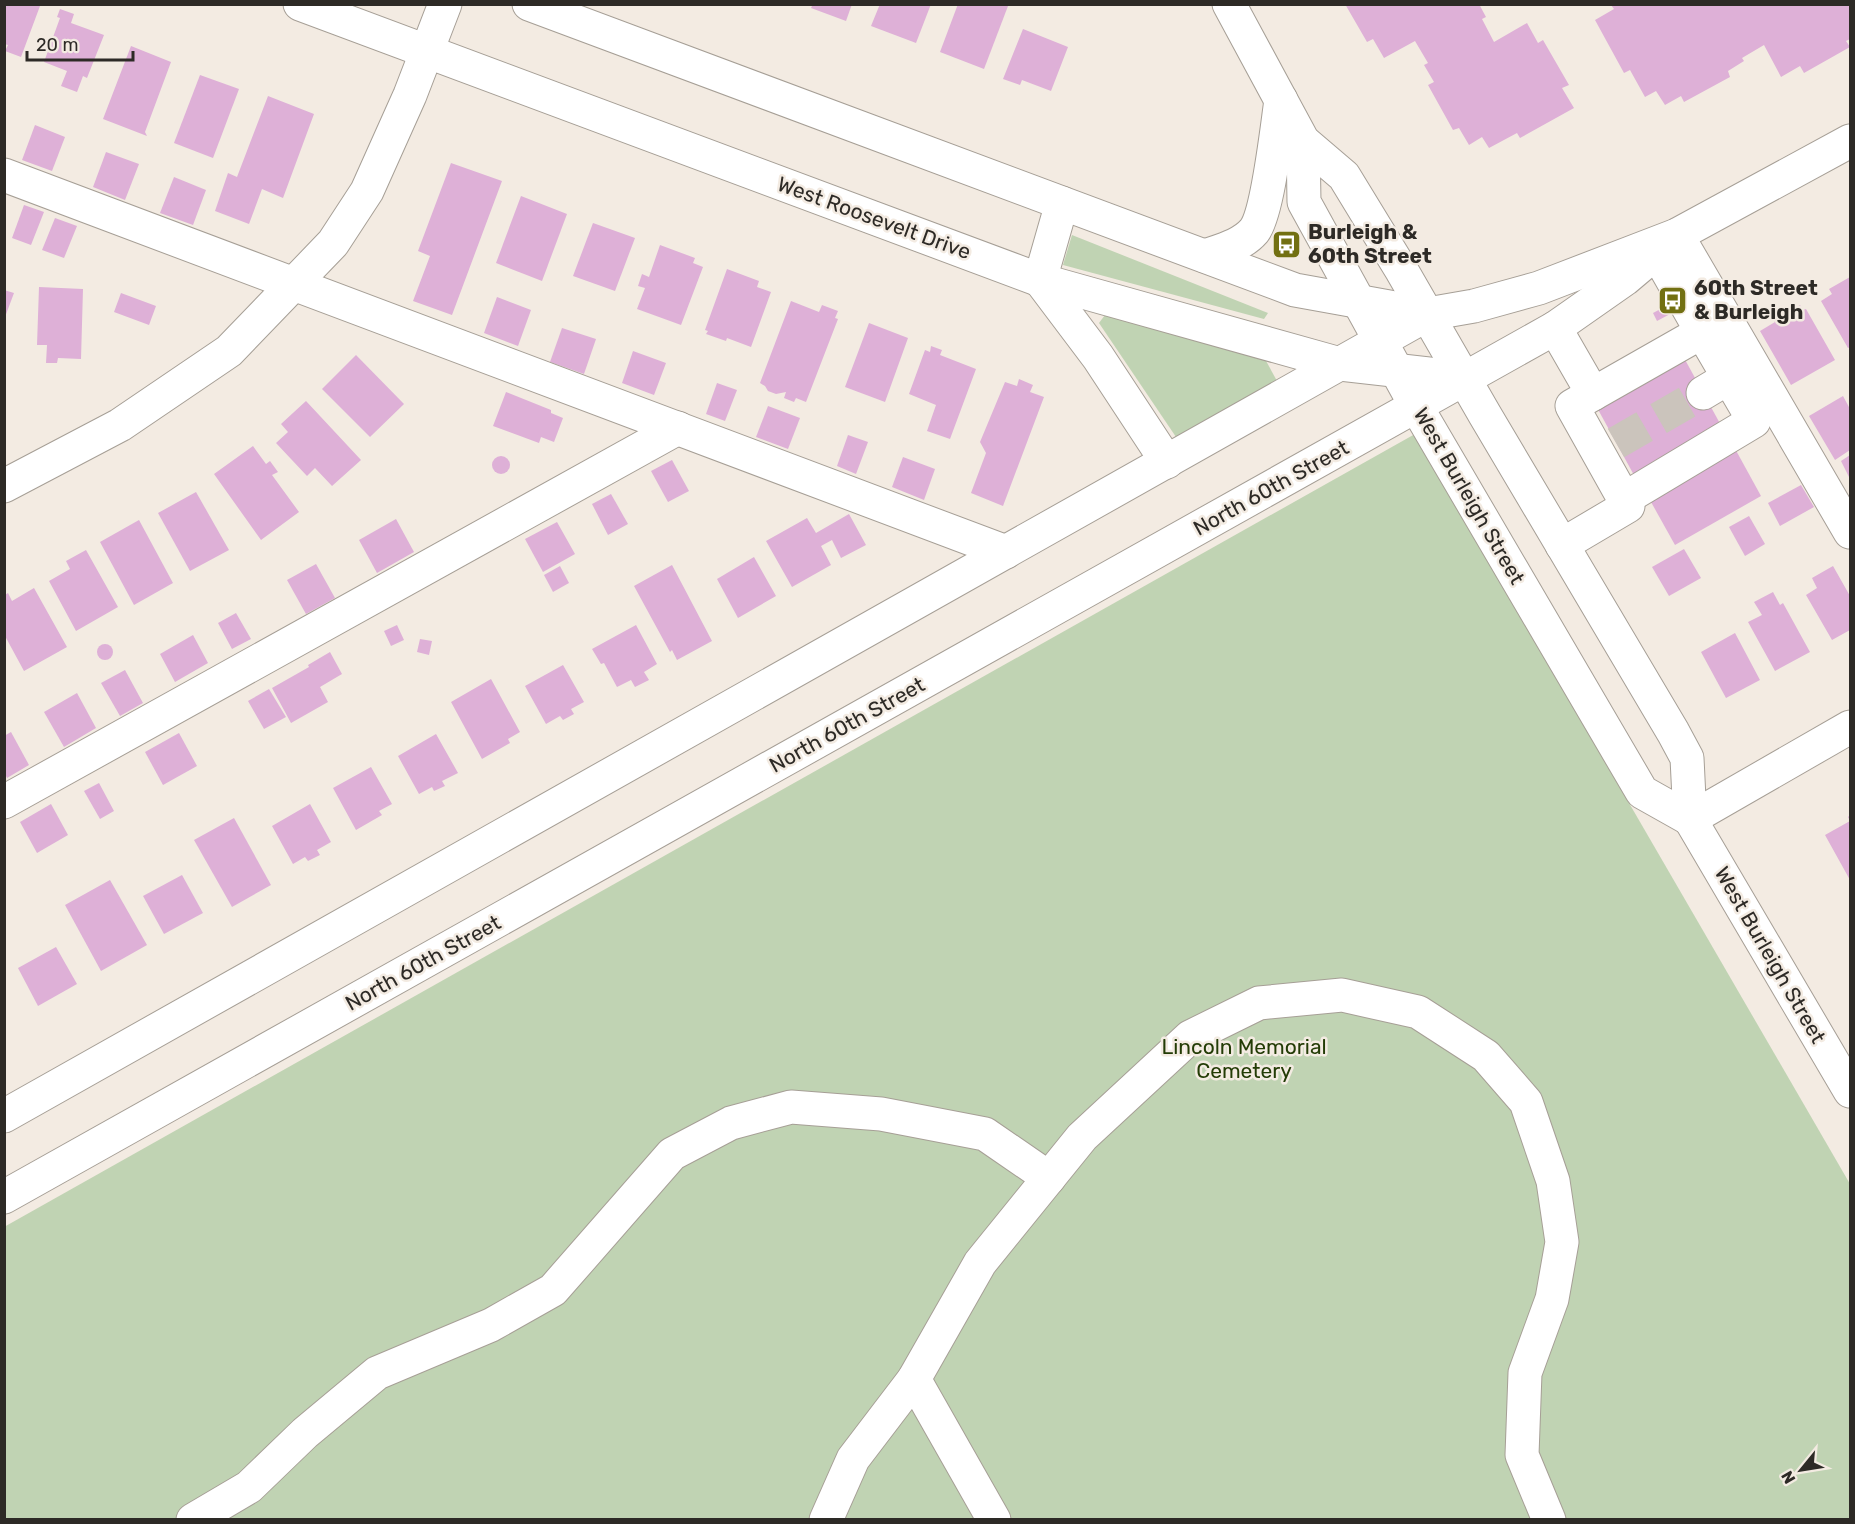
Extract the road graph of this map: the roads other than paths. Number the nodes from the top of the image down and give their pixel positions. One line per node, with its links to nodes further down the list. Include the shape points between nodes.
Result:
1 (300, 4): 5 (main road, West Roosevelt Drive)
2 (445, 4): 5 (main road)
3 (529, 4): 10 (main road)
4 (1229, 4): 6 (main road, West Burleigh Street)
5 (425, 53): 13 (main road, West Roosevelt Drive); 14 (main road, via 367,191 333,243)
6 (1281, 100): 7 (main road, West Burleigh Street); 12 (main road, via 1265,200 1255,230 1238,244)
7 (1303, 141): 15 (main road, West Burleigh Street, via 1304,202); 16 (main road, West Burleigh Street, via 1344,176)
8 (1851, 141): 11 (main road, North 60th Street)
9 (4, 175): 14 (main road)
10 (1062, 203): 12 (main road); 13 (main road)
11 (1667, 244): 16 (main road, North 60th Street, via 1539,288); 17 (main road, North 60th Street); 18 (main road); 29 (main road)
12 (1205, 256): 15 (main road, via 1295,290)
13 (1040, 280): 20 (main road, West Roosevelt Drive); 26 (main road, via 1098,357)
14 (295, 283): 25 (main road); 27 (main road, via 229,351 120,424)
15 (1357, 301): 16 (main road); 19 (main road, West Burleigh Street)
16 (1428, 314): 19 (main road, North 60th Street); 22 (main road, West Burleigh Street)
17 (1555, 328): 22 (main road, North 60th Street); 23 (main road)
18 (1702, 332): 23 (main road); 28 (main road, via 1716,385 1754,421)
19 (1380, 341): 20 (main road, North 60th Street); 21 (main road, West Burleigh Street)
20 (1340, 364): 21 (main road, West Roosevelt Drive); 26 (main road, North 60th Street)
21 (1397, 370): 22 (main road, West Roosevelt Drive); 24 (main road, West Burleigh Street)
22 (1464, 378): 24 (main road, North 60th Street); 30 (main road, West Burleigh Street)
23 (1593, 394): 28 (main road, via 1572,406 1607,448)
24 (1416, 406): 34 (main road, West Burleigh Street, via 1642,792); 38 (main road, North 60th Street)
25 (678, 428): 31 (main road); 33 (main road)
26 (1167, 462): 31 (main road, North 60th Street)
27 (11, 476)
28 (1624, 499): 30 (main road, via 1628,506)
29 (1851, 532)
30 (1562, 545): 34 (main road, West Burleigh Street, via 1687,758)
31 (1006, 552): 36 (main road, North 60th Street)
32 (1851, 727): 34 (main road)
33 (4, 802)
34 (1690, 819): 35 (main road, West Burleigh Street)
35 (1851, 1091)
36 (4, 1116)
37 (1049, 1178): 39 (main road, via 980,1263); 40 (main road, via 985,1134 880,1114 791,1107 731,1123 672,1155 553,1290 492,1326 378,1373 305,1433 249,1487); 43 (main road, via 1082,1137 1190,1037 1259,1003 1342,995 1418,1012 1486,1056 1526,1102 1553,1180 1562,1242 1552,1299 1525,1373 1522,1455)
38 (4, 1197)
39 (914, 1379): 41 (main road, via 853,1459); 42 (main road)
40 (193, 1520)
41 (826, 1520)
42 (994, 1520)
43 (1549, 1520)

